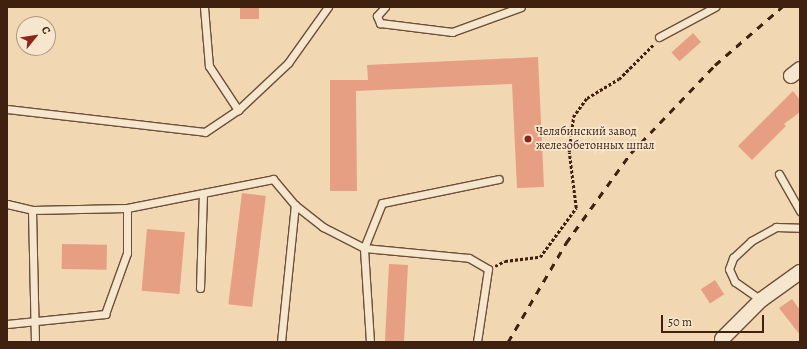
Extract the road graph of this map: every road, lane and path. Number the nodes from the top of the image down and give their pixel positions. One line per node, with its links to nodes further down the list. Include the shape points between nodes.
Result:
1 (204, 7): 8 (lane, via 210,66)
2 (328, 7): 8 (lane, via 288,63)
3 (385, 7): 4 (lane, via 377,16 380,23 452,32)
4 (521, 7)
5 (715, 7): 6 (lane)
6 (659, 37): 19 (path, via 619,79 587,98 573,117 569,152 576,208 572,214 540,257 505,261)
7 (7, 109): 8 (lane, via 206,132)
8 (238, 110)
9 (779, 174): 16 (lane)
10 (499, 180): 18 (lane, via 382,203)
11 (203, 193): 13 (lane, via 273,179); 14 (lane); 21 (lane)
12 (7, 204): 15 (lane)
13 (295, 205): 18 (lane, via 323,227); 27 (lane)
14 (127, 208): 15 (lane); 24 (lane, via 128,253 105,314)
15 (32, 210): 24 (lane)
16 (800, 211)
17 (800, 228): 22 (lane, via 776,227 751,241 733,258 729,269 734,282)
18 (364, 248): 19 (lane, via 469,258); 28 (lane)
19 (488, 270): 29 (lane)
20 (800, 272): 22 (street)
21 (200, 288)
22 (761, 300): 25 (street)
23 (7, 324): 24 (lane)
24 (34, 324): 26 (lane)
25 (722, 340)
26 (35, 342)
27 (281, 342)
28 (370, 342)
29 (477, 342)

